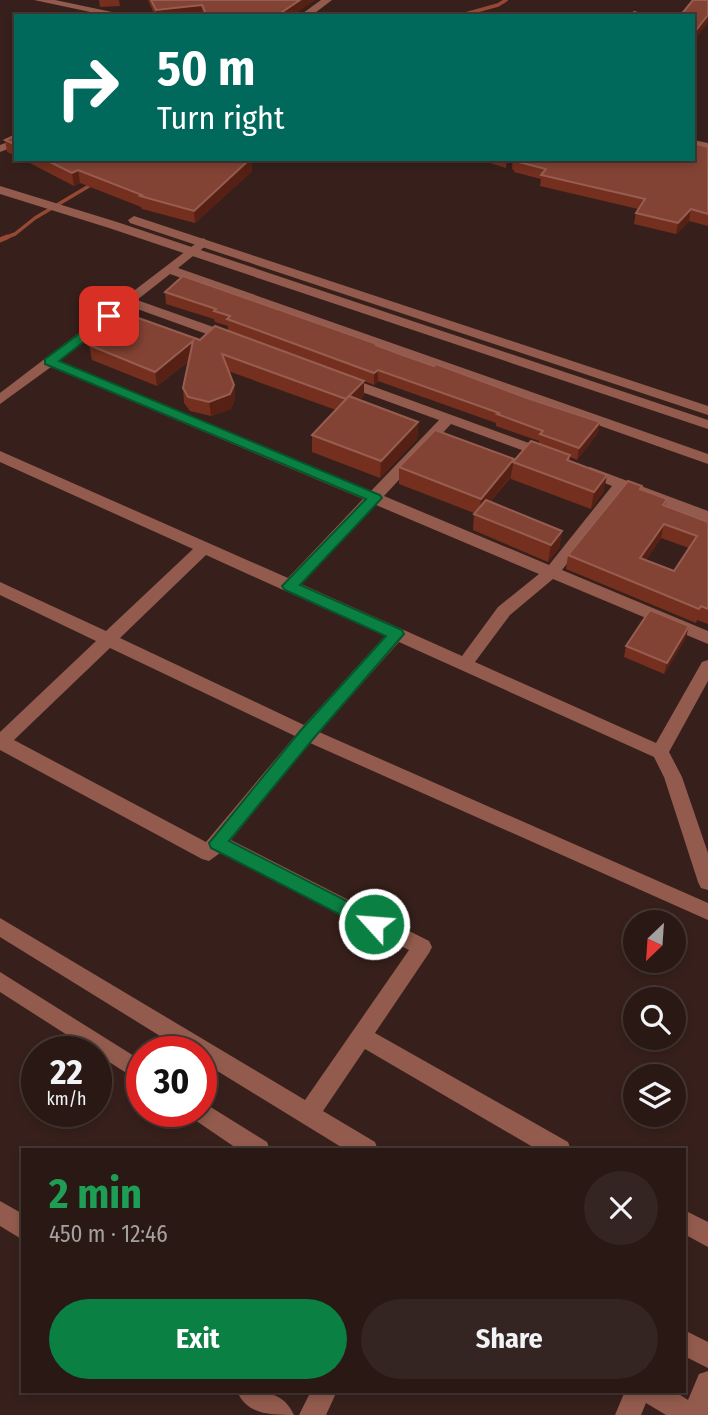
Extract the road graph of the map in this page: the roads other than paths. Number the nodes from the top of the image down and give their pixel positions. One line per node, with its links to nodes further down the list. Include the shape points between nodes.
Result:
1 (38, 0): 3 (street)
2 (327, 0): 5 (street)
3 (71, 3): 4 (street)
4 (124, 13)
5 (307, 14)
6 (0, 179): 8 (street)
7 (0, 190): 9 (street)
8 (203, 242): 9 (street); 16 (street)
9 (190, 252): 10 (street); 18 (street)
10 (169, 269): 11 (street); 20 (street)
11 (129, 301): 12 (street); 13 (street)
12 (244, 343)
13 (50, 362): 15 (street); 22 (street)
14 (333, 376): 17 (street)
15 (0, 400)
16 (708, 411)
17 (448, 419): 21 (street); 22 (street)
18 (708, 425)
19 (0, 456): 24 (street)
20 (708, 459)
21 (621, 485): 23 (street); 25 (street)
22 (375, 498): 25 (street); 26 (street)
23 (708, 517)
24 (204, 548): 26 (street); 30 (street)
25 (553, 571): 29 (street); 31 (street, via 504,611)
26 (290, 586): 28 (street)
27 (0, 588): 30 (street)
28 (396, 634): 31 (street); 33 (street)
29 (708, 638)
30 (107, 641): 33 (street); 34 (street)
31 (464, 665): 35 (street)
32 (708, 666): 35 (street)
33 (307, 734): 36 (street); 38 (street)
34 (0, 742): 36 (street, via 209,853)
35 (660, 752): 37 (street, via 673,777)
36 (218, 843): 41 (street, via 422,947)
37 (708, 882)
38 (708, 912)
39 (0, 927): 43 (street)
40 (0, 981): 42 (street)
41 (363, 1037): 43 (street); 47 (street)
42 (126, 1063)
43 (308, 1114): 46 (street)
44 (217, 1122): 45 (street)
45 (256, 1148)
46 (364, 1148)
47 (557, 1148)
48 (0, 1212): 50 (street)
49 (686, 1222): 51 (street)
50 (21, 1226)
51 (708, 1235)
52 (686, 1343): 53 (street)
53 (708, 1356)
54 (708, 1383): 63 (street)
55 (252, 1393): 59 (street)
56 (324, 1393): 60 (street)
57 (637, 1393): 61 (street)
58 (653, 1393): 62 (street)
59 (281, 1415)
60 (312, 1415)
61 (628, 1415)
62 (690, 1415)
63 (695, 1415)

